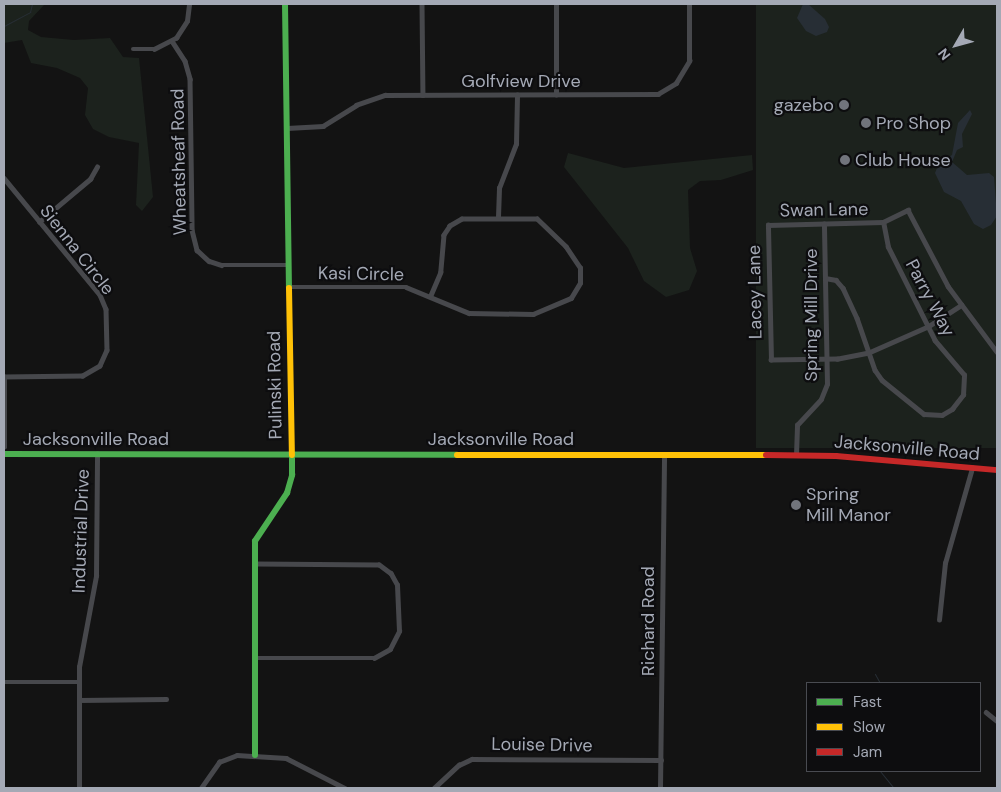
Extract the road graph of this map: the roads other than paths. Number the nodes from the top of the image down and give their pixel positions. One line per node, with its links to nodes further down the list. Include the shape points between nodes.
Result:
1 (189, 4): 6 (street, via 184,27)
2 (286, 4): 11 (main road, Pulinski Road)
3 (422, 4): 8 (street)
4 (556, 4): 10 (street)
5 (689, 4): 10 (street, Golfview Drive, via 689,61 684,74 669,89 652,94)
6 (172, 41): 7 (street, via 154,49); 19 (street, Wheatsheaf Road, via 185,60 190,79 192,230 197,250 209,261 221,265)
7 (133, 49)
8 (423, 95): 9 (street, Golfview Drive); 11 (street, Golfview Drive, via 372,98 323,126)
9 (517, 95): 10 (street, Golfview Drive); 14 (street, via 517,138 499,188)
10 (556, 95)
11 (287, 128): 19 (main road, Pulinski Road)
12 (97, 167): 15 (street, via 90,179)
13 (4, 178): 15 (street, Sienna Circle)
14 (498, 217): 22 (street, Kasi Circle, via 462,218 450,226 443,240 441,272); 22 (street, Kasi Circle, via 532,218 548,227 579,263 581,279 575,294 559,305 533,314 469,314)
15 (39, 222): 28 (street, Sienna Circle, via 102,299 106,308 107,350 100,366 83,376)
16 (882, 222): 17 (street, Swan Lane); 23 (street, Swan Lane, via 908,210); 24 (street, Parry Way, via 888,247)
17 (824, 224): 18 (street, Swan Lane); 20 (street, Spring Mill Drive)
18 (768, 225): 27 (street, Lacey Lane, via 771,360)
19 (289, 265): 21 (main road, Pulinski Road)
20 (825, 278): 26 (street, Parry Way, via 836,280 843,288); 27 (street, Spring Mill Drive)
21 (289, 287): 22 (street, Kasi Circle, via 406,287); 32 (main road, Pulinski Road)
22 (431, 296)
23 (962, 305): 24 (street); 25 (street)
24 (928, 327): 26 (street); 26 (street, Parry Way, via 964,375 963,395 948,412 930,415 916,410 880,378)
25 (997, 352)
26 (869, 353): 27 (street)
27 (827, 359): 34 (street, Spring Mill Drive, via 825,392 797,425)
28 (4, 377): 29 (street)
29 (4, 447)
30 (4, 454): 31 (main road, Jacksonville Road)
31 (97, 454): 32 (main road, Jacksonville Road); 41 (street, Industrial Drive, via 96,576 80,647)
32 (291, 454): 33 (main road, Jacksonville Road); 37 (main road, Pulinski Road, via 290,488 258,535)
33 (664, 454): 34 (main road, Jacksonville Road); 47 (street, Richard Road)
34 (796, 455): 35 (main road, Jacksonville Road)
35 (972, 468): 36 (main road, Jacksonville Road); 38 (street, via 945,563)
36 (997, 470)
37 (256, 564): 39 (main road, Pulinski Road); 39 (street, via 379,565 391,574 397,585 398,631 387,652 370,659)
38 (939, 620)
39 (255, 658): 46 (main road, Pulinski Road)
40 (4, 682): 41 (street)
41 (79, 682): 43 (street, Industrial Drive)
42 (166, 699): 43 (street)
43 (79, 700): 48 (street, Industrial Drive)
44 (986, 712): 45 (street)
45 (997, 721)
46 (255, 755): 49 (street, via 230,756 219,762); 50 (street, via 286,758)
47 (661, 760): 51 (street, Louise Drive, via 472,759 459,765); 52 (street, Richard Road)
48 (79, 788)
49 (201, 788)
50 (345, 788)
51 (434, 788)
52 (660, 788)

